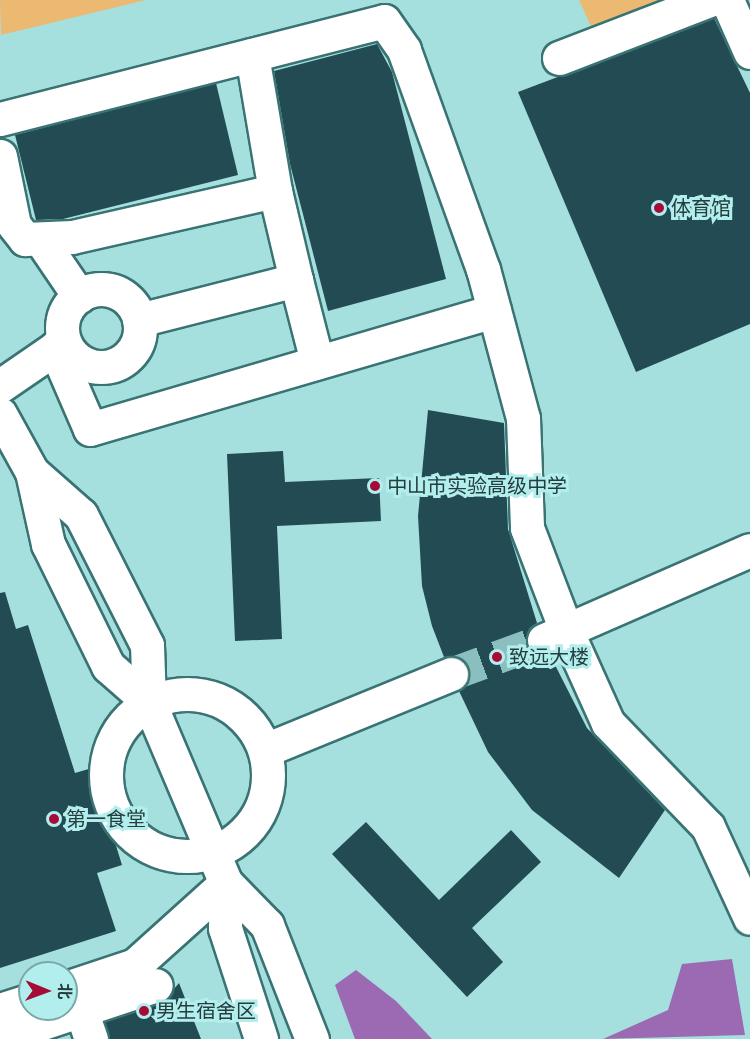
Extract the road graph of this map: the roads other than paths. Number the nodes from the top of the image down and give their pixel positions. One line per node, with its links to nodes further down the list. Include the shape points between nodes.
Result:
1 (710, 0): 5 (street)
2 (727, 0): 3 (street)
3 (750, 52)
4 (252, 55): 6 (street); 8 (street); 12 (street, via 384,21 404,50)
5 (559, 58)
6 (0, 119)
7 (0, 156): 9 (street)
8 (275, 191): 9 (street); 10 (street)
9 (18, 230): 11 (street)
10 (296, 280): 13 (street); 15 (street)
11 (79, 296): 13 (street, via 91,290 116,292); 14 (street, via 64,316)
12 (494, 311): 15 (street); 20 (street, via 523,418 527,528)
13 (139, 320): 14 (street, via 136,345 112,365 80,361)
14 (60, 345): 15 (street, via 90,429); 16 (street)
15 (317, 362)
16 (0, 386)
17 (0, 414): 18 (street)
18 (32, 472): 22 (street, via 48,544 108,666); 22 (street, via 81,515 127,605 147,645)
19 (750, 550): 20 (street)
20 (555, 635): 26 (street, via 608,723 708,827)
21 (451, 674): 23 (street)
22 (149, 702): 23 (street, via 186,693 231,705 252,724); 24 (street); 24 (street, via 128,718 113,740 106,767 114,811 136,839 160,853 187,857)
23 (265, 750): 24 (street, via 269,775 254,823)
24 (213, 853): 25 (street)
25 (226, 883): 30 (street); 32 (street, via 225,928); 33 (street, via 267,925)
26 (750, 918)
27 (156, 985): 30 (street)
28 (18, 1004): 29 (street)
29 (0, 1010)
30 (79, 1012): 31 (street)
31 (0, 1037)
32 (261, 1039)
33 (312, 1039)

